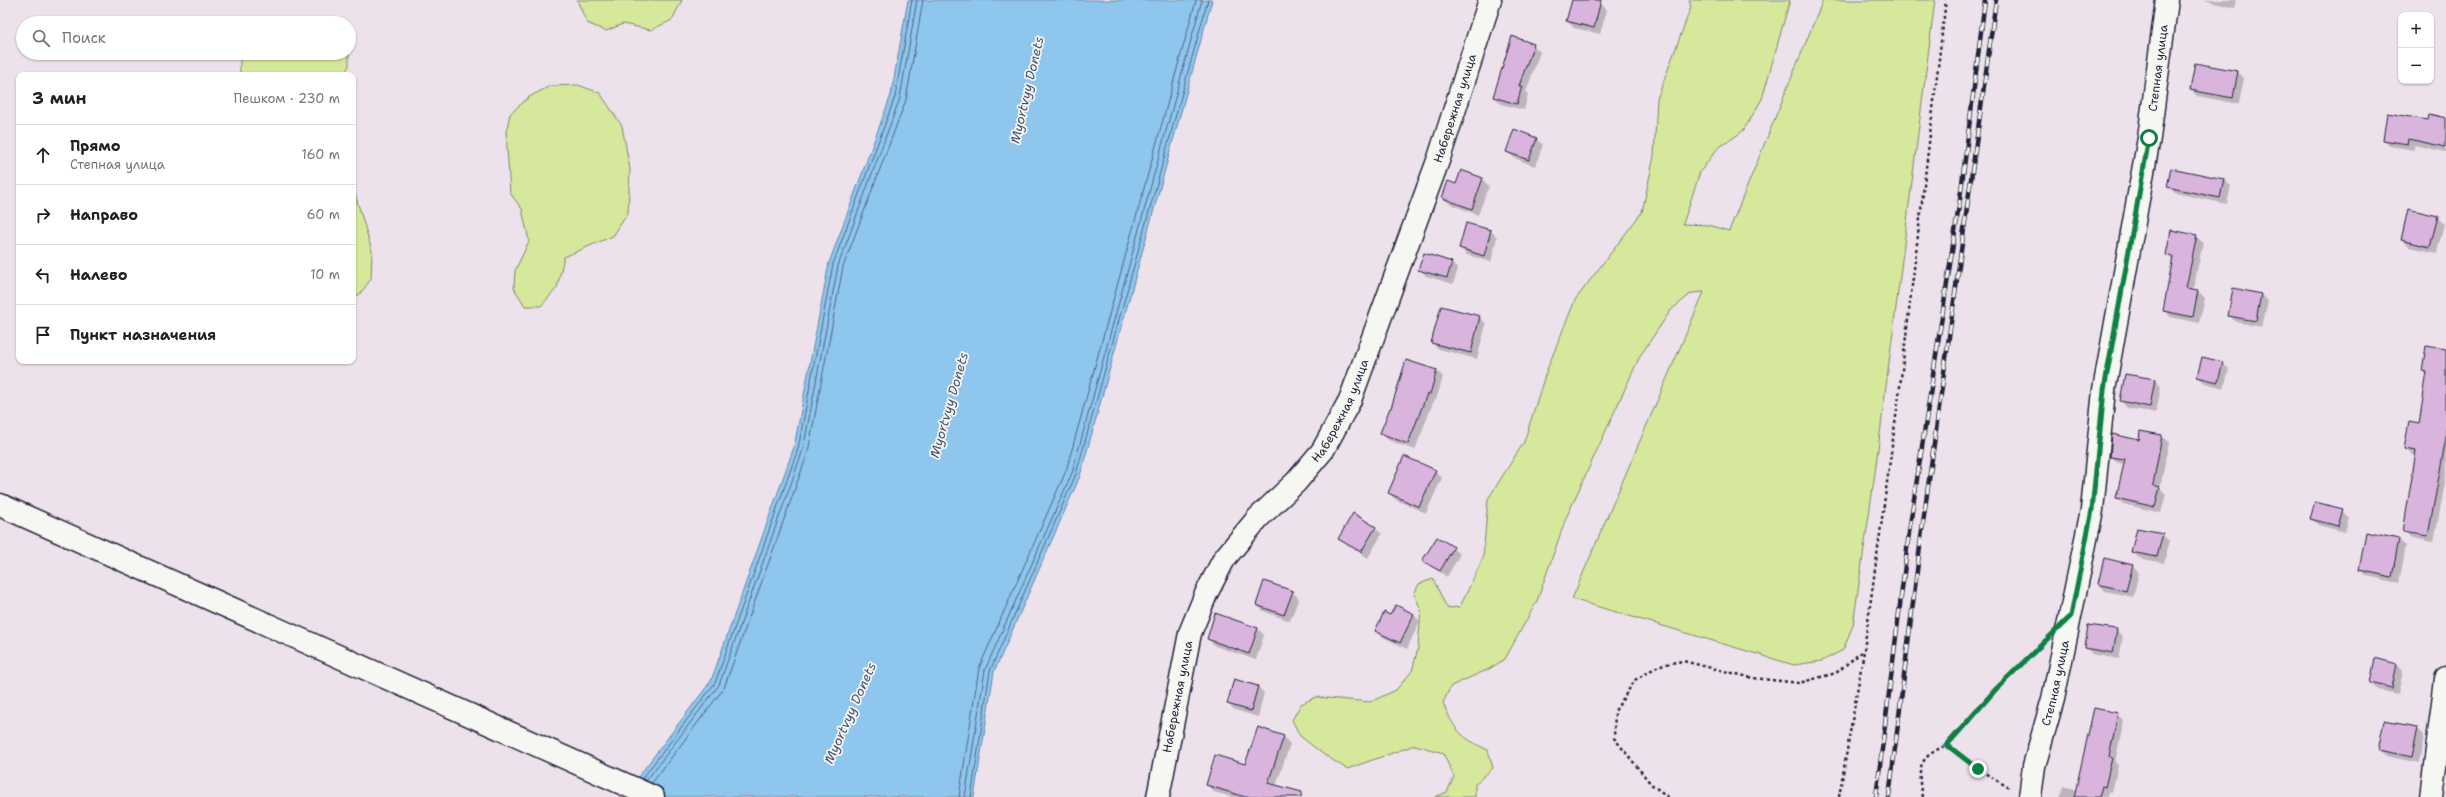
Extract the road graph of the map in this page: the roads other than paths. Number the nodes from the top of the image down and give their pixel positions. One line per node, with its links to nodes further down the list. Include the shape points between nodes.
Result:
1 (1490, 0): 7 (street, Набережная улица, via 1439,158 1350,400 1323,450 1296,482 1258,518 1224,559 1206,594 1190,633)
2 (2167, 0): 5 (street, Степная улица, via 2149,138 2104,390 2092,510 2053,699)
3 (0, 505): 6 (street)
4 (2446, 679): 8 (street)
5 (2023, 795)
6 (653, 797)
7 (1158, 797)
8 (2431, 797)

